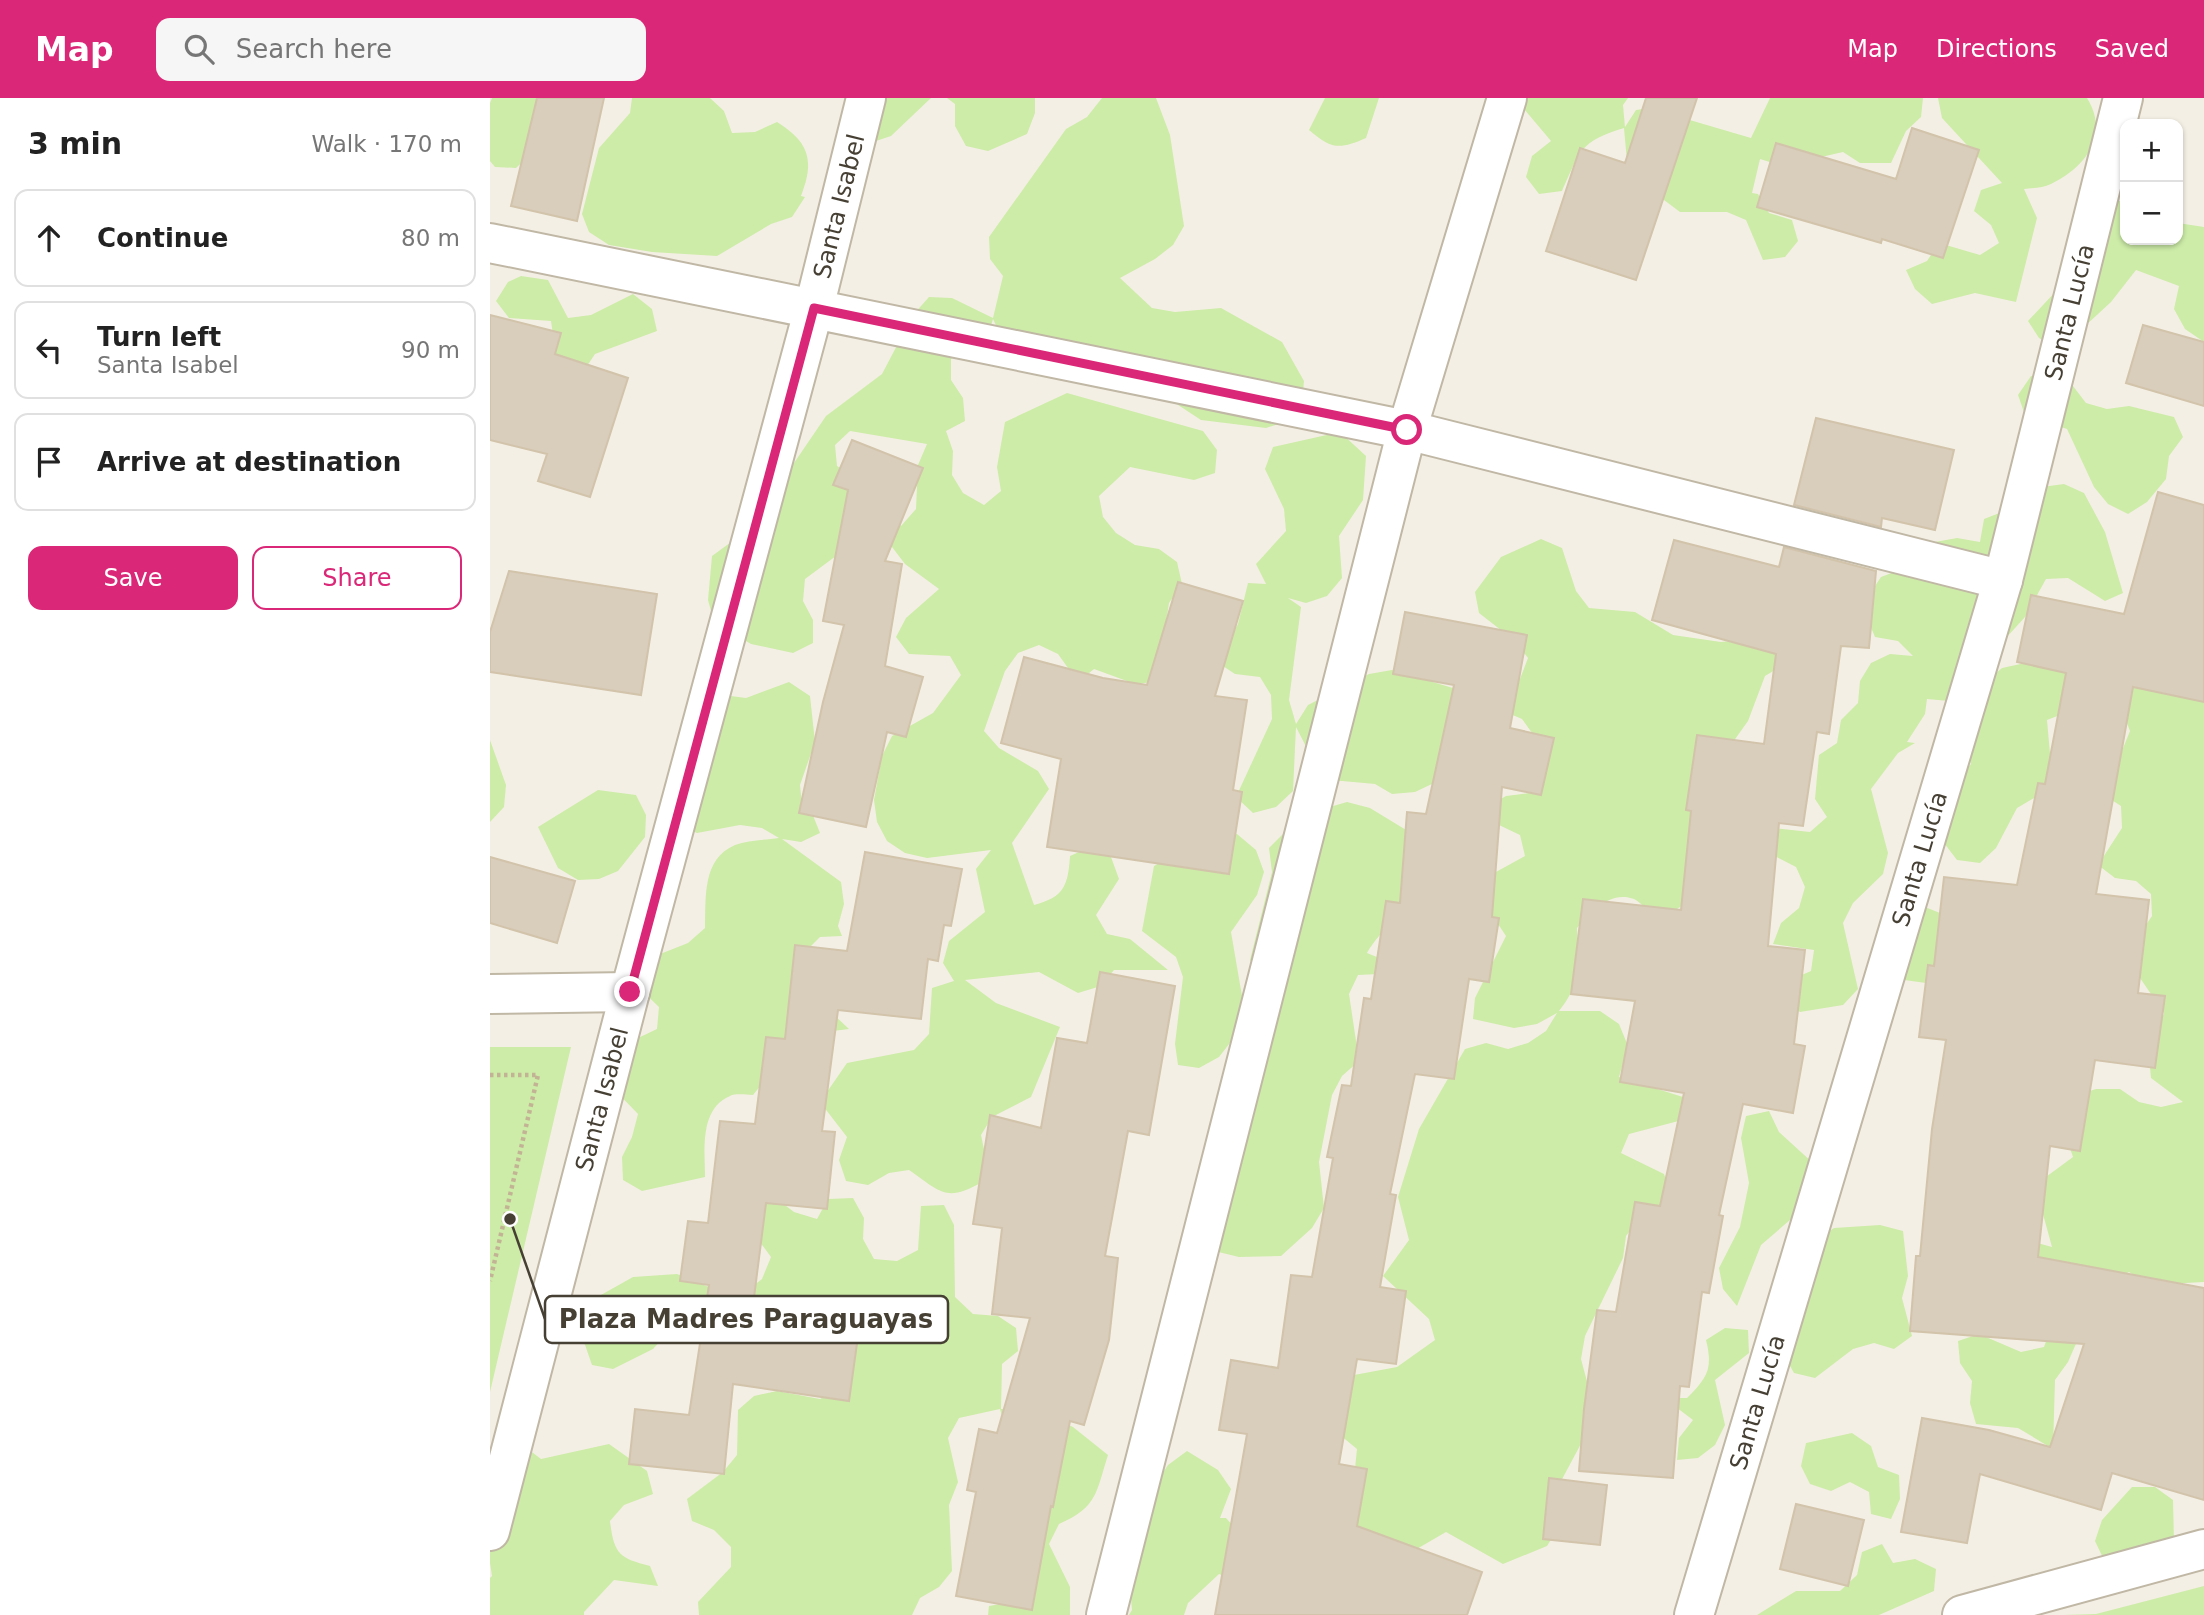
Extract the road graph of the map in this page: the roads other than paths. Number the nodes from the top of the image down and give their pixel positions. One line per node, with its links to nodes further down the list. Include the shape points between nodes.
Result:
1 (866, 98): 5 (street, Santa Isabel)
2 (1507, 98): 6 (street)
3 (2123, 98): 7 (street, Santa Lucía)
4 (490, 243): 5 (street)
5 (814, 308): 6 (street); 8 (street, Santa Isabel)
6 (1407, 430): 7 (street); 12 (street)
7 (2003, 580): 13 (street, Santa Lucía)
8 (630, 992): 9 (street); 10 (street, Santa Isabel)
9 (490, 994)
10 (490, 1531)
11 (2204, 1549): 14 (street)
12 (1106, 1615)
13 (1694, 1615)
14 (1962, 1615)

